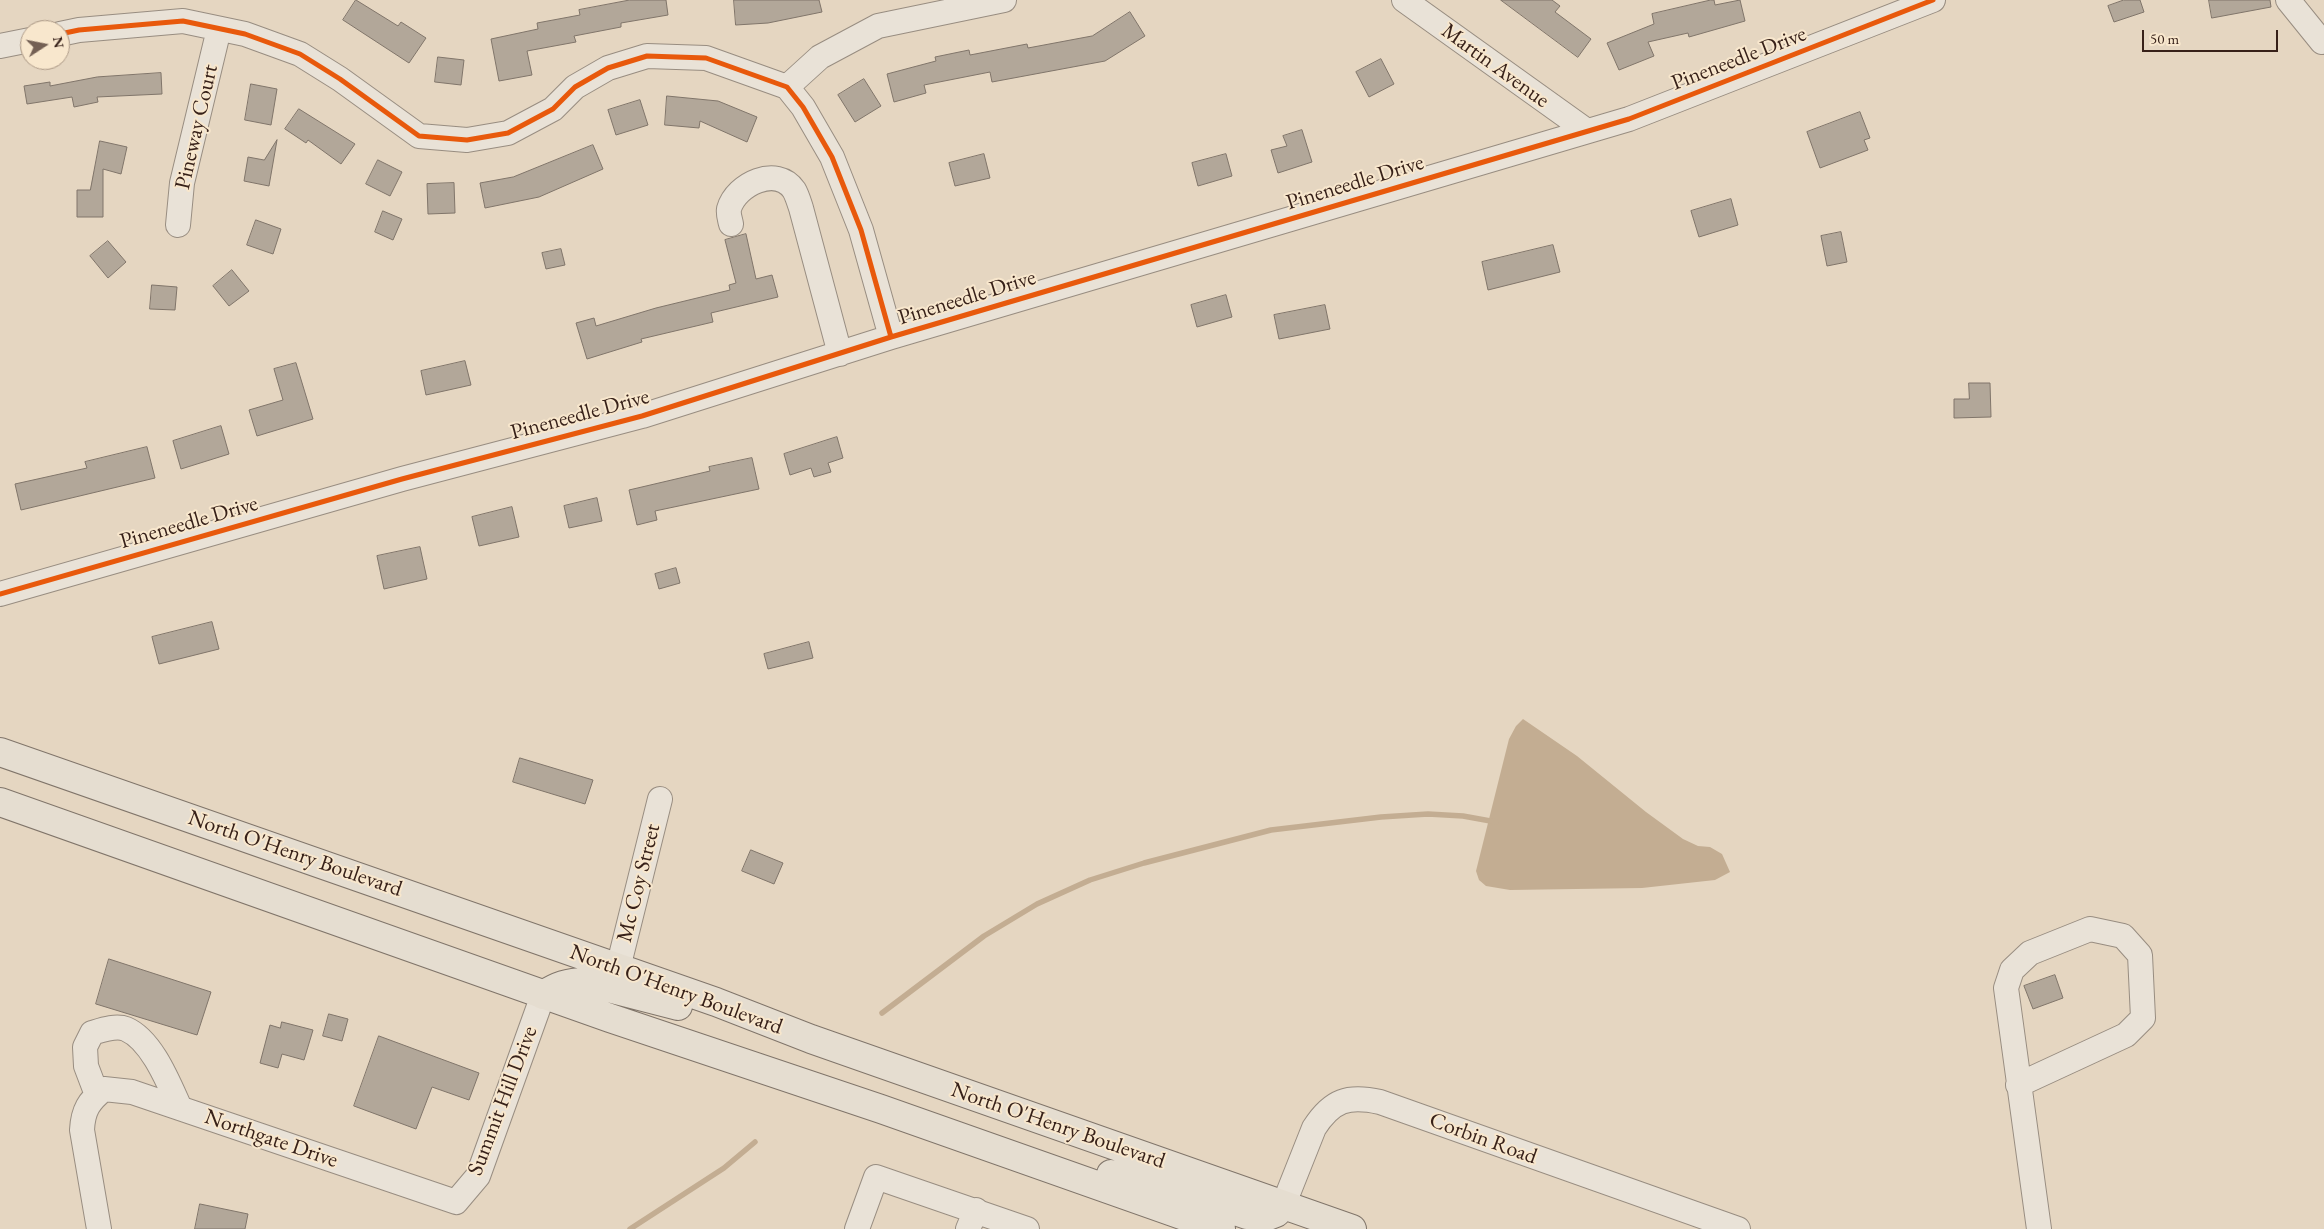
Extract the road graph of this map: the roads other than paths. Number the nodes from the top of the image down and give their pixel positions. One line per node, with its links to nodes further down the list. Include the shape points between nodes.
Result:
1 (1004, 0): 10 (street, via 878,26 820,56)
2 (1933, 0): 11 (street, Pineneedle Drive, via 1629,119)
3 (2288, 0): 8 (street)
4 (1408, 1): 11 (street, Martin Avenue)
5 (219, 29): 6 (street, via 183,21); 10 (street, via 245,34 300,54 340,78 418,136 467,140 508,133 552,109 576,87 608,68 647,56 706,58); 13 (street, Pineway Court, via 182,183)
6 (70, 32)
7 (20, 42): 9 (street)
8 (2322, 42)
9 (0, 46)
10 (787, 87): 14 (street, via 803,107 832,157 861,230)
11 (1587, 131): 14 (street, Pineneedle Drive)
12 (730, 224): 15 (street, via 728,211 731,203 749,185 779,178 794,190)
13 (178, 226)
14 (891, 337): 15 (street, Pineneedle Drive)
15 (840, 354): 16 (street, Pineneedle Drive, via 642,416 402,479)
16 (0, 594)
17 (0, 752): 20 (highway, North O'Henry Boulevard)
18 (660, 799): 20 (street, Mc Coy Street)
19 (0, 802): 21 (highway, North O'Henry Boulevard)
20 (618, 968): 22 (highway, North O'Henry Boulevard)
21 (543, 995): 22 (highway, via 557,986 585,982); 26 (highway, North O'Henry Boulevard); 27 (street, Summit Hill Drive, via 478,1176)
22 (811, 1039): 28 (highway, North O'Henry Boulevard)
23 (2018, 1085): 23 (street, via 2126,1035 2143,1018 2140,955 2123,936 2090,929 2030,953 2012,970 2006,988); 36 (street)
24 (93, 1098): 25 (street, Northgate Drive, via 104,1089 132,1092); 25 (street, via 84,1048 92,1033 108,1028 126,1028 144,1042 166,1077); 31 (street, via 83,1114 82,1130)
25 (180, 1108): 27 (street, Northgate Drive)
26 (969, 1140): 28 (highway, via 1143,1182 1247,1215 1268,1216); 33 (highway, North O'Henry Boulevard)
27 (456, 1202)
28 (1283, 1206): 34 (highway, North O'Henry Boulevard); 35 (street, Corbin Road, via 1321,1117 1341,1101 1352,1098 1389,1106)
29 (972, 1219): 30 (street); 32 (street, via 876,1177)
30 (1021, 1228)
31 (99, 1229)
32 (857, 1229)
33 (1221, 1229)
34 (1352, 1229)
35 (1738, 1229)
36 (2039, 1229)

